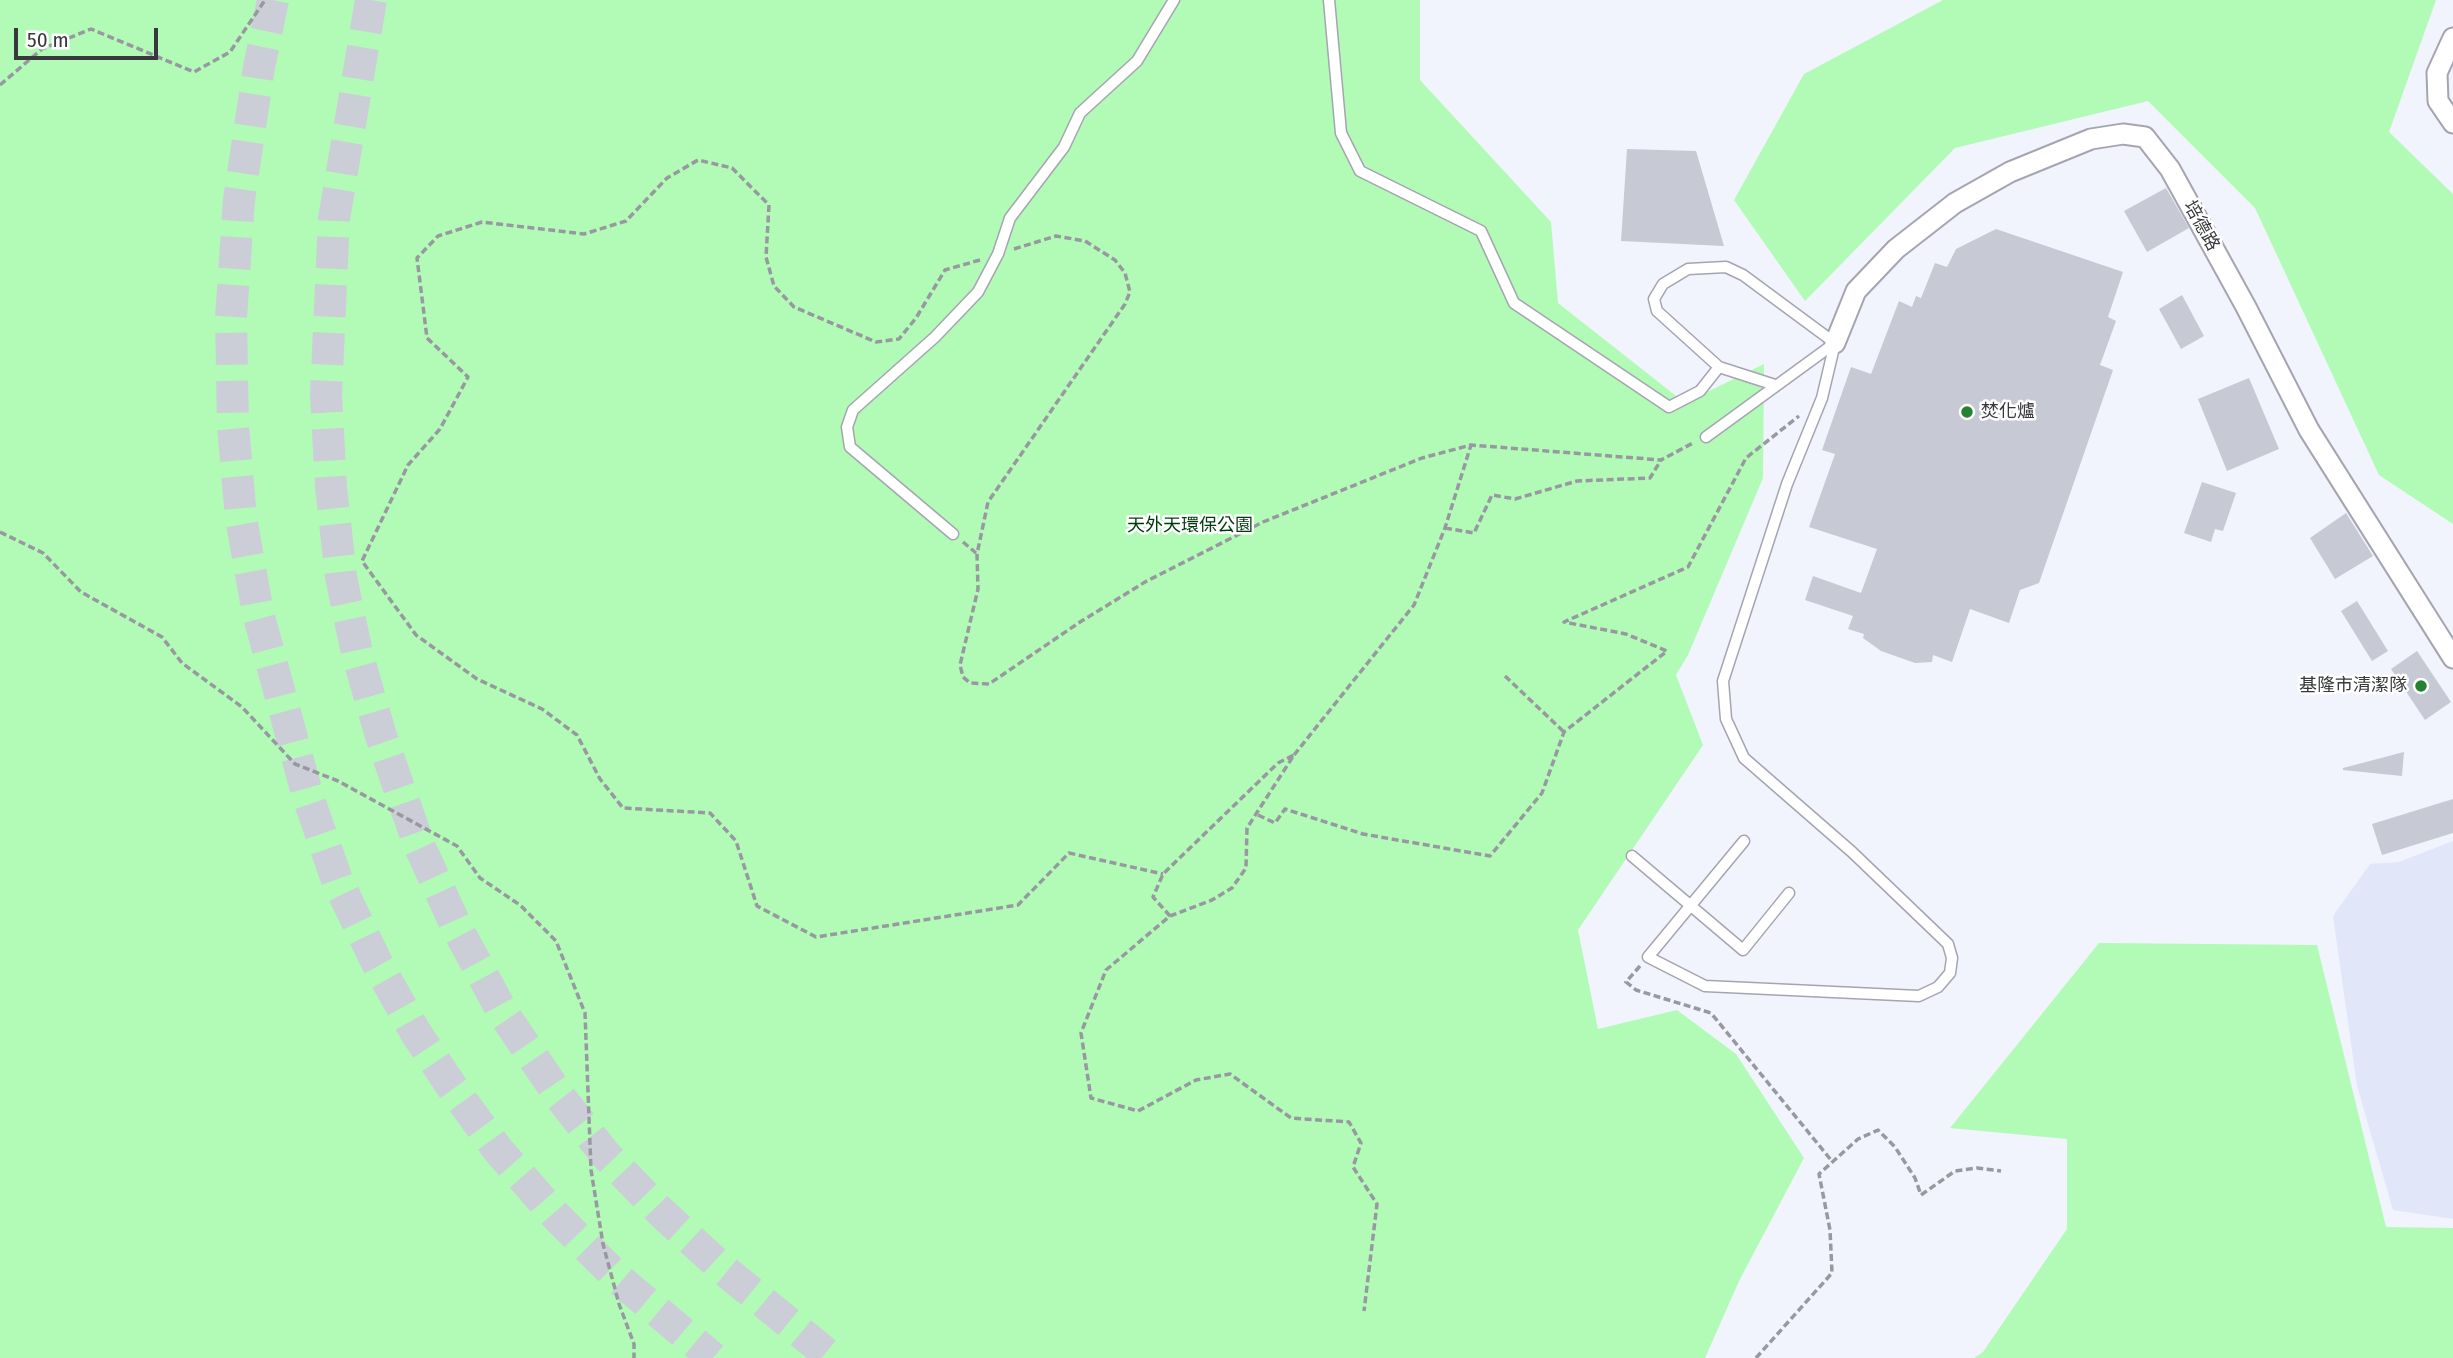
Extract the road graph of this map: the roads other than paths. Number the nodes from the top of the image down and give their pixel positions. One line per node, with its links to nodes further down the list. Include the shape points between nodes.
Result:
1 (1174, 0): 9 (lane, via 1137,61 1080,113 1064,146 1010,218 978,292 853,410 847,427 850,447)
2 (1329, 0): 6 (lane, via 1341,133 1360,171 1481,231 1514,303 1669,407 1700,391)
3 (2453, 37): 4 (street, via 2437,73 2438,101)
4 (2453, 123)
5 (1835, 343): 6 (lane, via 1743,275 1726,267 1688,269 1663,284 1654,299 1657,311); 7 (lane); 10 (street, 培德路, via 1856,290 1896,249 1955,203 2010,172 2091,139 2123,134 2145,137 2169,169 2309,430); 14 (lane, via 1822,398 1787,484 1723,681 1726,719 1744,758 1948,944 1950,973 1938,987 1919,996 1704,986 1648,957)
6 (1719, 366): 7 (lane)
7 (1775, 385): 8 (lane)
8 (1706, 437)
9 (953, 534)
10 (2453, 658)
11 (1744, 841): 14 (lane)
12 (1632, 856): 14 (lane)
13 (1789, 894): 14 (lane, via 1743,950)
14 (1690, 905)

